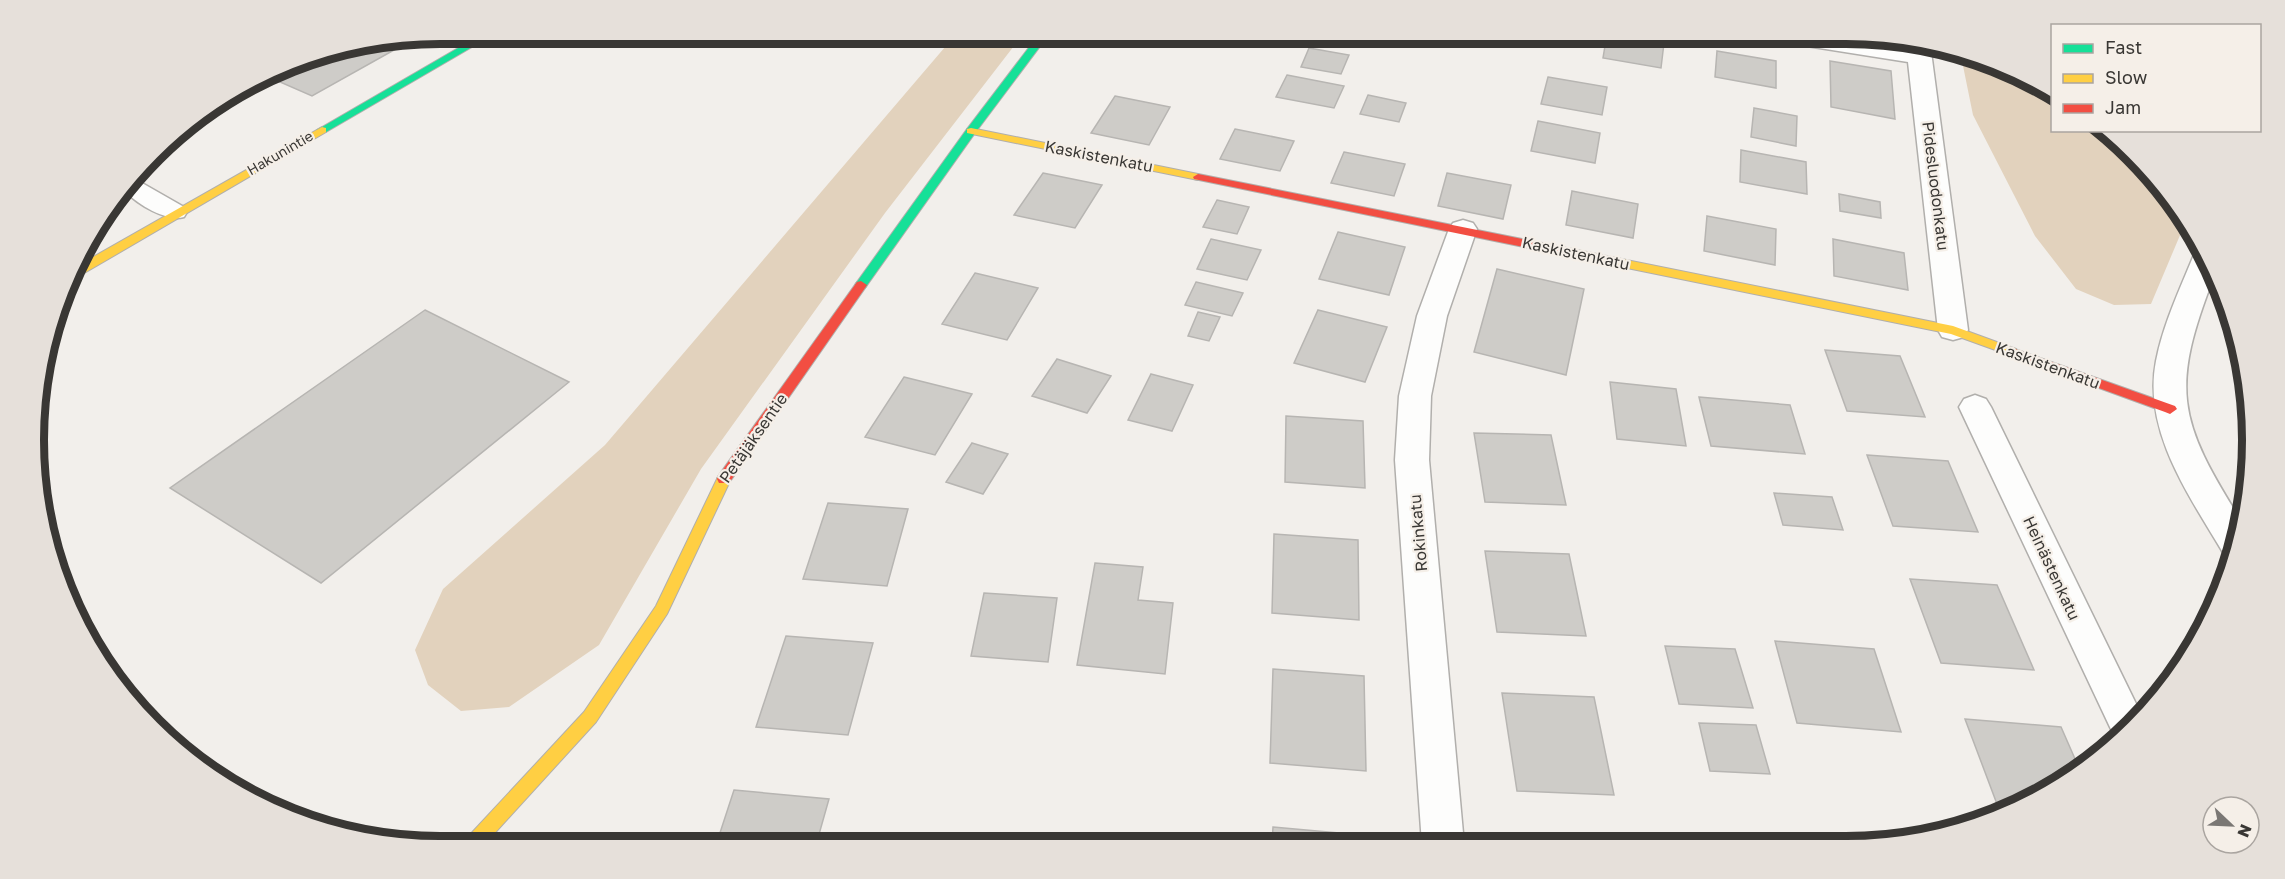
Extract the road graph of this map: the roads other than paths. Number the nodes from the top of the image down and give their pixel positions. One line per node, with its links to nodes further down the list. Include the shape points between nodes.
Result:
1 (472, 44): 8 (main road, Hakunintie)
2 (1037, 44): 6 (main road, Petäjäksentie)
3 (1866, 44): 4 (street)
4 (1910, 49)
5 (1919, 50): 12 (street, Pidesluodonkatu)
6 (972, 131): 9 (main road, Kaskistenkatu); 17 (main road, Petäjäksentie, via 722,481 662,610 590,717)
7 (134, 188): 8 (lane)
8 (176, 212): 10 (main road, Hakunintie)
9 (1463, 229): 12 (main road, Kaskistenkatu); 18 (street, Rokinkatu, via 1432,316 1414,396 1413,449)
10 (82, 269)
11 (2203, 269): 14 (street, via 2174,350 2169,378)
12 (1953, 330): 14 (main road, Kaskistenkatu)
13 (1976, 407): 16 (street, Heinästenkatu)
14 (2170, 409): 15 (street, via 2181,445)
15 (2230, 532)
16 (2125, 721)
17 (480, 836)
18 (1442, 836)

